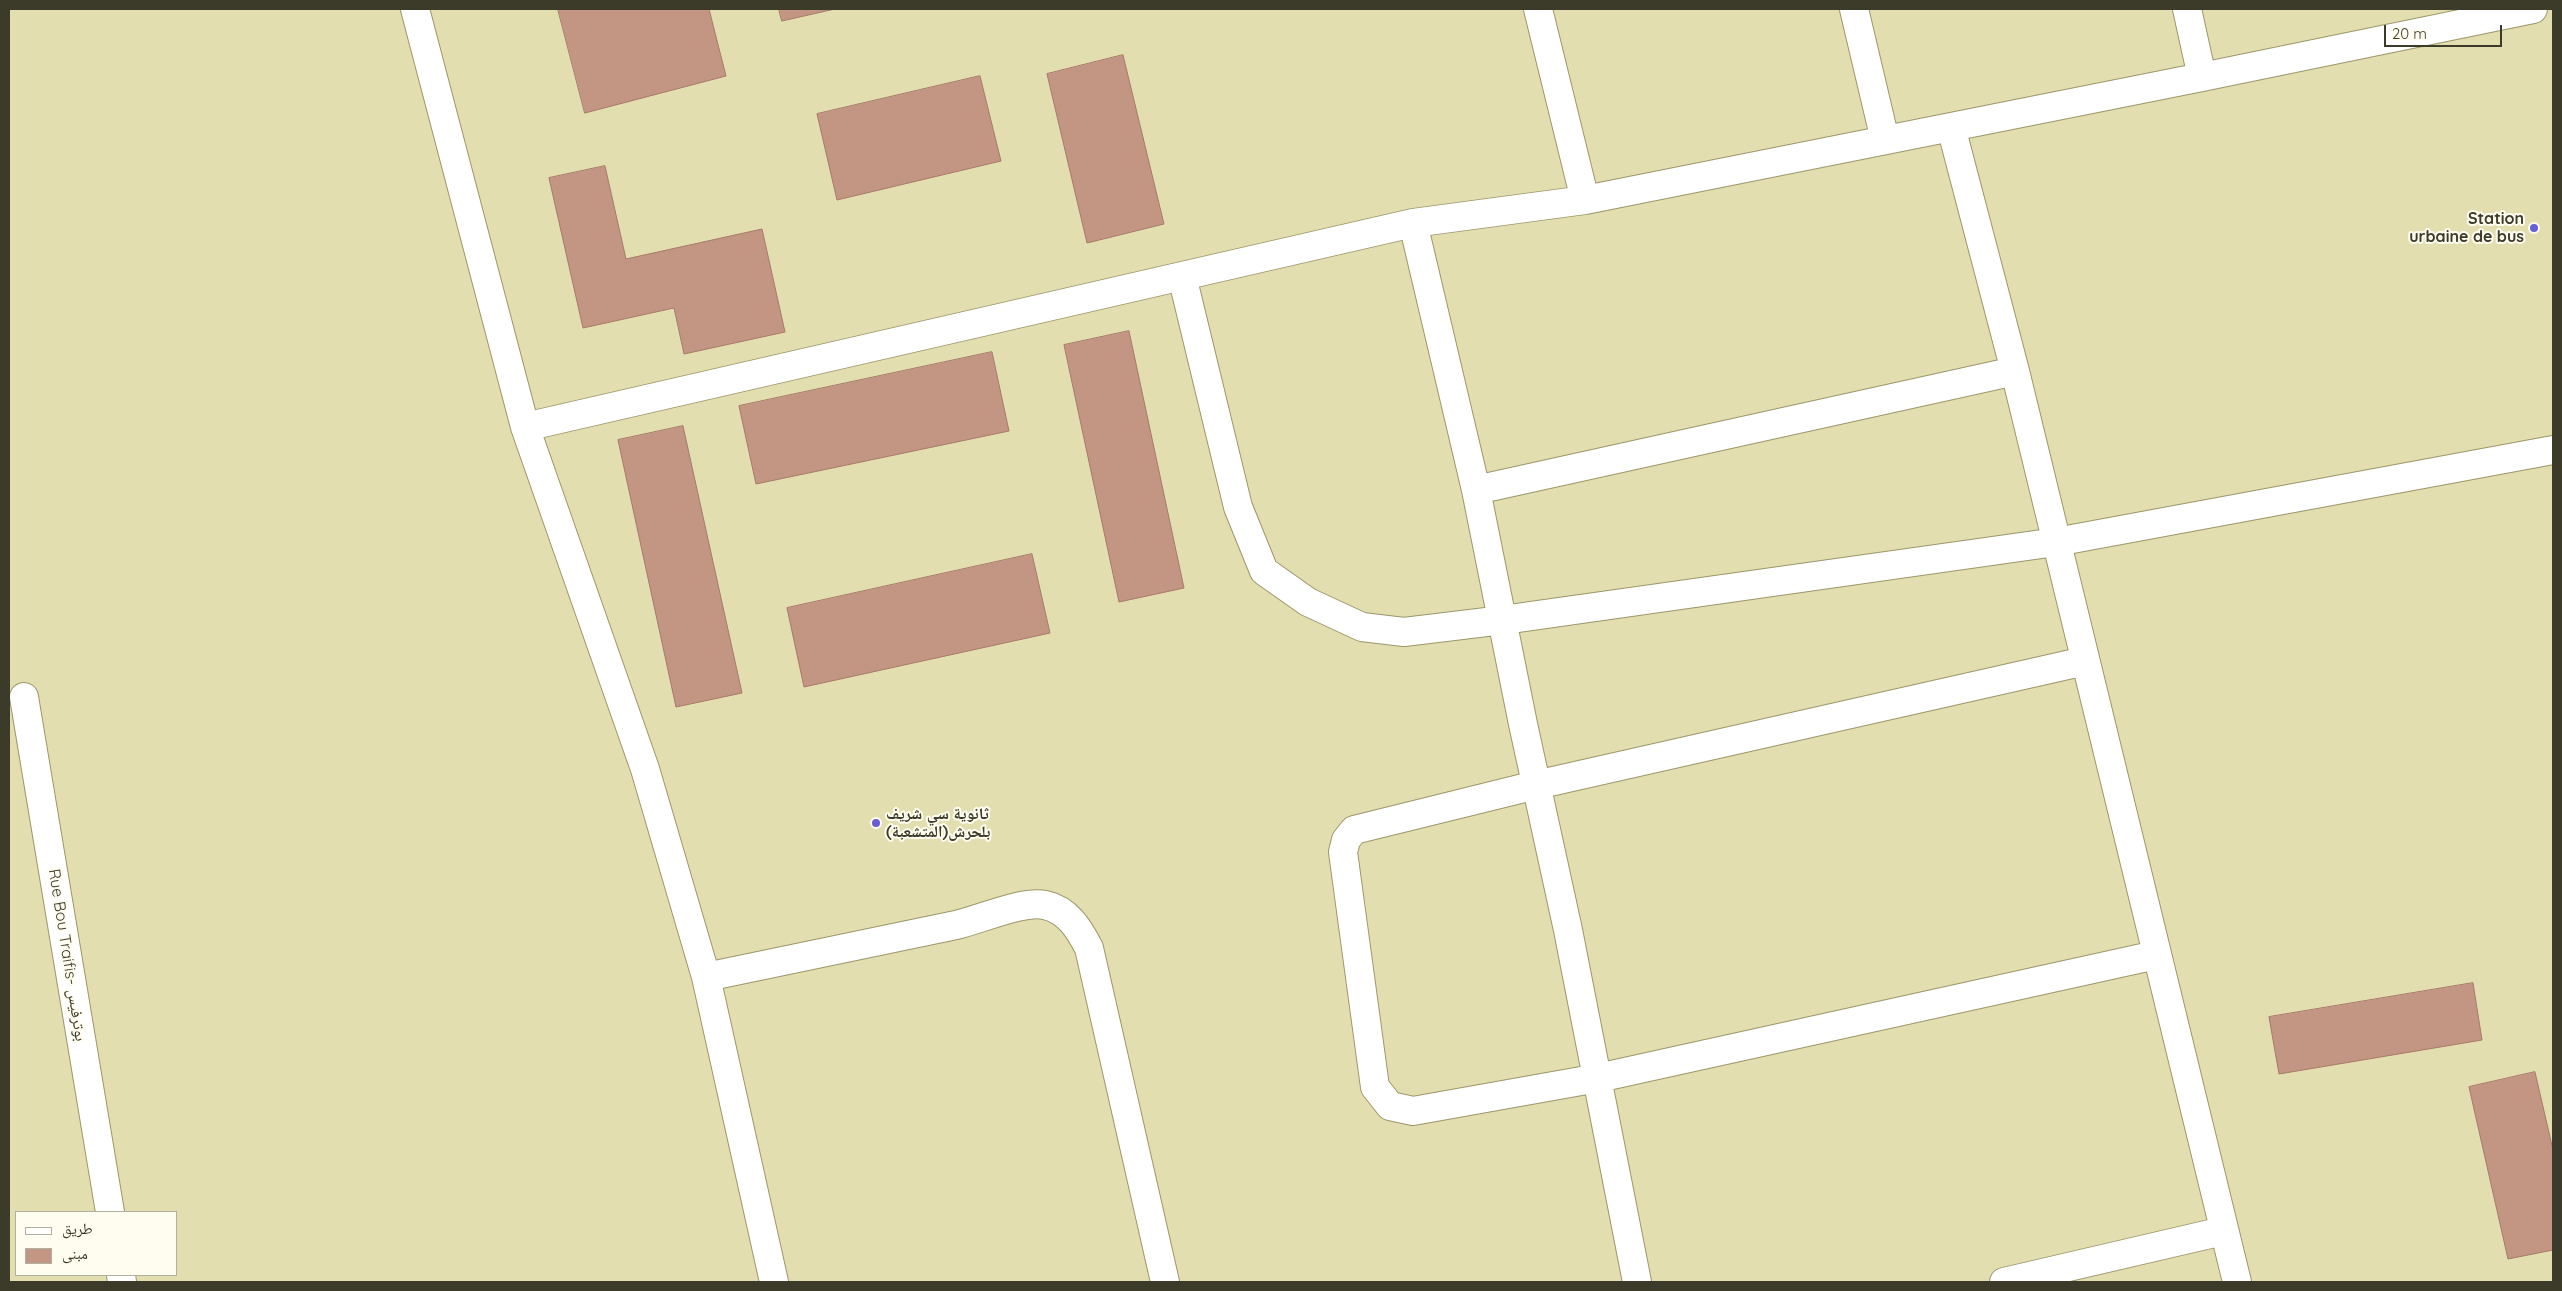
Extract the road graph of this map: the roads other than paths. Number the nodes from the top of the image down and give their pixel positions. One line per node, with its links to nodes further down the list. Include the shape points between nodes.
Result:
1 (415, 9): 13 (street)
2 (1538, 9): 9 (street)
3 (1854, 9): 8 (street)
4 (2188, 9): 6 (street)
5 (2533, 9): 6 (street)
6 (2202, 78): 7 (street)
7 (1951, 127): 8 (street); 12 (street)
8 (1885, 140): 9 (street)
9 (1585, 200): 10 (street)
10 (1412, 223): 11 (street); 15 (street)
11 (1182, 276): 13 (street); 17 (street, via 1238,507 1264,572 1308,602 1362,627 1404,632)
12 (2015, 372): 15 (street); 16 (street)
13 (525, 427): 22 (street, via 645,769)
14 (2553, 450): 16 (street)
15 (1476, 490): 17 (street)
16 (2056, 542): 17 (street); 18 (street)
17 (1503, 620): 20 (street)
18 (2085, 660): 20 (street); 21 (street)
19 (24, 697): 24 (street, Rue Bou Traifis- بوترفيس)
20 (1536, 785): 23 (street); 23 (street, via 1354,830 1346,840 1343,852 1375,1087 1390,1106 1413,1111)
21 (2156, 955): 23 (street); 25 (street)
22 (706, 977): 26 (street); 27 (street, via 958,924 1019,907 1044,904 1062,912 1078,925 1090,948)
23 (1598, 1078): 28 (street)
24 (110, 1211)
25 (2223, 1232): 29 (street); 30 (street)
26 (774, 1282)
27 (1165, 1282)
28 (1637, 1282)
29 (2004, 1282)
30 (2237, 1282)

